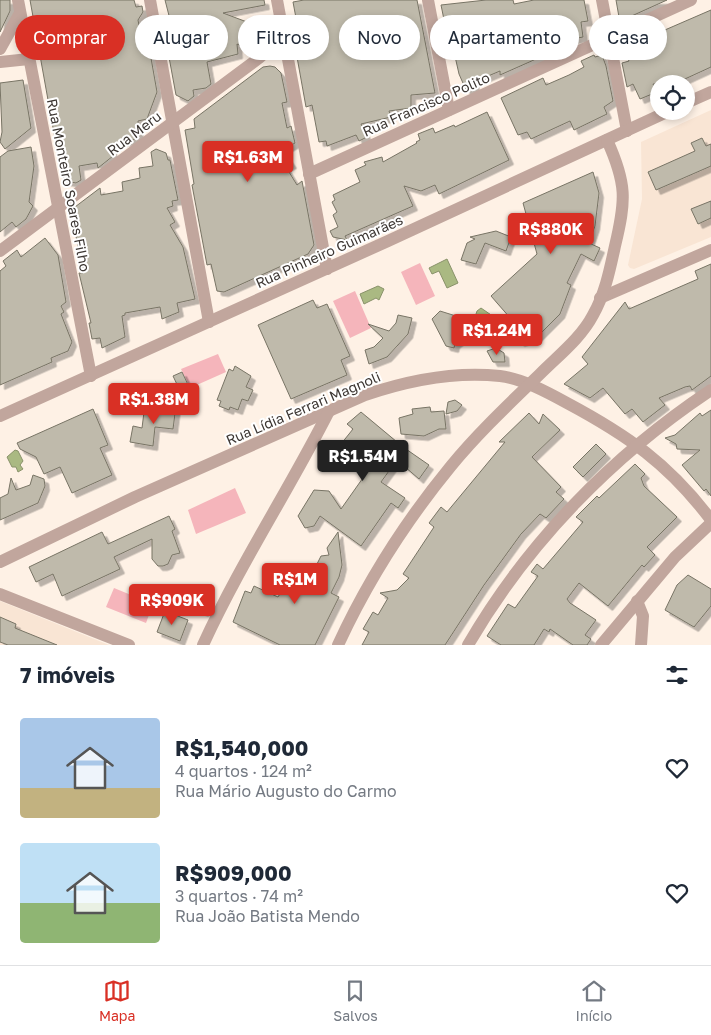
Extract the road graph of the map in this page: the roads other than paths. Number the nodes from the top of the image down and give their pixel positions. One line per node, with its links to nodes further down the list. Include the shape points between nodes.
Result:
1 (150, 0): 22 (street)
2 (277, 0): 7 (street)
3 (428, 0): 20 (street)
4 (602, 0): 8 (street)
5 (691, 0): 9 (street, Rua Francisco Polito)
6 (19, 6): 11 (street)
7 (280, 15)
8 (605, 15)
9 (659, 15)
10 (589, 47): 20 (street, Rua Francisco Polito)
11 (0, 49)
12 (19, 60): 17 (street)
13 (29, 60): 26 (street, Rua Monteiro Soares Filho)
14 (257, 60): 22 (street, Rua Meru)
15 (288, 60): 25 (street)
16 (614, 60): 23 (street)
17 (0, 62)
18 (711, 92): 19 (street)
19 (695, 99)
20 (449, 110): 25 (street, Rua Francisco Polito)
21 (650, 120): 23 (street, Rua Pinheiro Guimarães)
22 (172, 123): 26 (street, Rua Meru); 31 (street)
23 (627, 131): 24 (street, Rua Pinheiro Guimarães)
24 (607, 140): 29 (street, Rua Pinheiro Guimarães); 30 (street, via 621,173 623,200 611,265)
25 (309, 174): 29 (street)
26 (58, 208): 28 (street, Rua Meru); 32 (street, Rua Monteiro Soares Filho)
27 (711, 250): 30 (street)
28 (0, 251)
29 (327, 269): 31 (street, Rua Pinheiro Guimarães)
30 (600, 298): 33 (street, via 583,330)
31 (209, 322): 32 (street, Rua Pinheiro Guimarães)
32 (91, 376): 36 (street, Rua Pinheiro Guimarães)
33 (529, 385): 35 (street, Rua Lídia Ferrari Magnoli, via 502,377 438,376 396,385); 37 (street, Rua Lídia Ferrari Magnoli); 44 (street, via 452,464 407,520 365,589)
34 (711, 390): 37 (street)
35 (330, 411): 39 (street, Rua Lídia Ferrari Magnoli, via 135,497); 43 (street, via 224,600)
36 (0, 416)
37 (637, 444): 38 (street, Rua Lídia Ferrari Magnoli, via 672,476); 45 (street, via 592,486 520,568)
38 (711, 521): 41 (street)
39 (0, 562)
40 (0, 594): 42 (street)
41 (637, 601): 46 (street); 47 (street, via 643,616)
42 (129, 645)
43 (203, 645)
44 (338, 645)
45 (468, 645)
46 (601, 645)
47 (641, 645)

